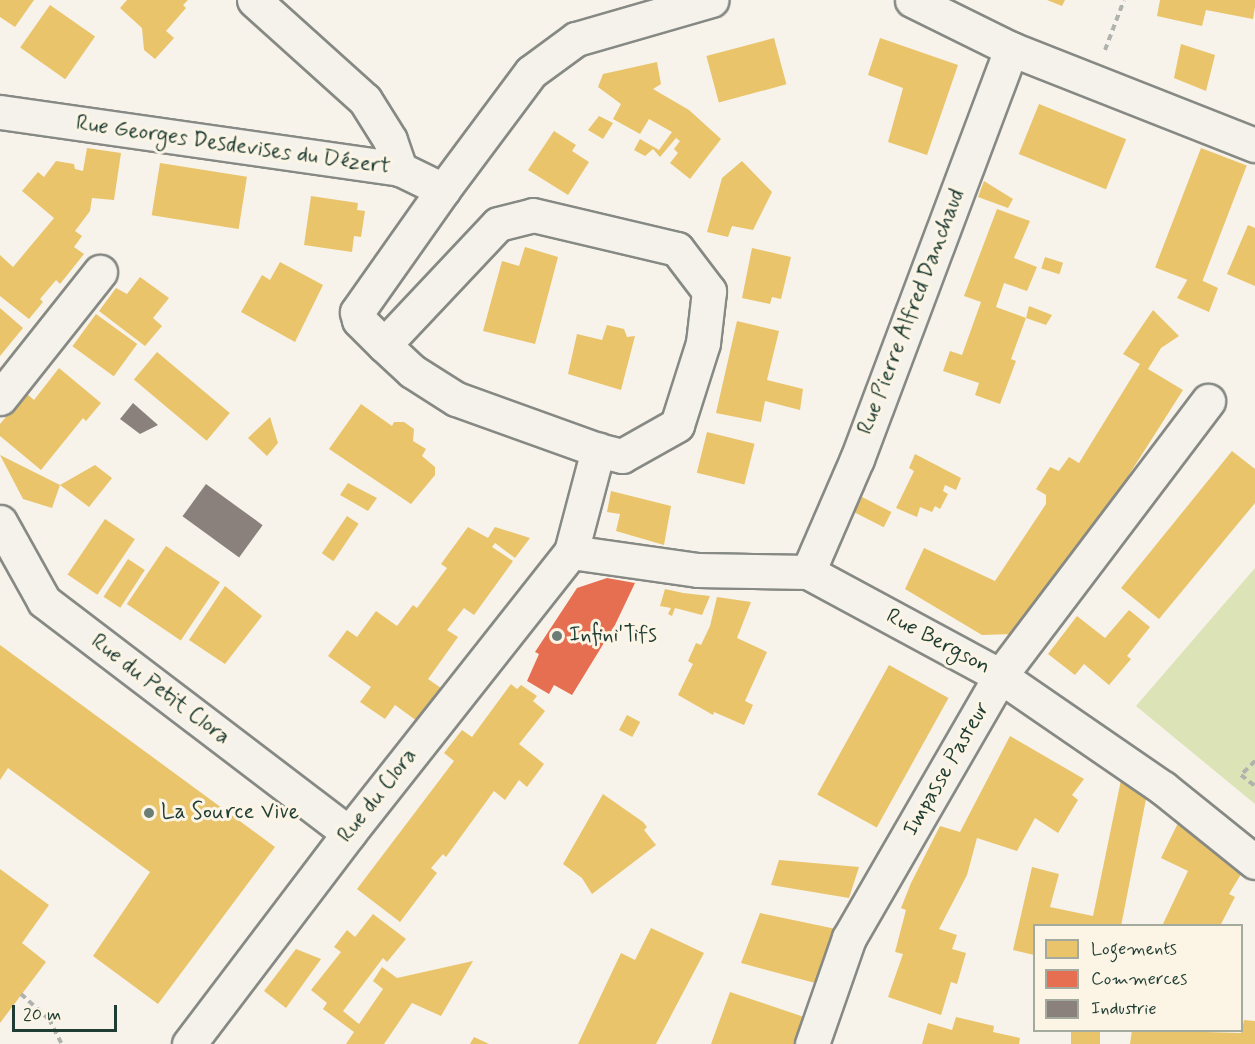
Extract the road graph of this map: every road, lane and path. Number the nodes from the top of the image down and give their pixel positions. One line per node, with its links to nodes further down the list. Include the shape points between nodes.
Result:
1 (254, 0): 9 (street, via 365,100 390,140)
2 (711, 0): 10 (street, via 628,21 567,46 531,72)
3 (912, 0): 5 (street)
4 (1124, 0): 6 (path)
5 (1011, 49): 6 (street); 18 (street, Rue Pierre Alfred Danchaud, via 857,459)
6 (1094, 79): 8 (street)
7 (0, 112): 9 (street, Rue Georges Desdevises du Dézert)
8 (1255, 145)
9 (400, 169): 10 (street, Rue Georges Desdevises du Dézert)
10 (443, 190): 12 (street, via 357,312 359,320)
11 (100, 272): 13 (street)
12 (384, 345): 15 (street, via 412,371 456,399); 15 (street, via 498,224 532,214 677,249 709,291 703,343 677,425 622,456)
13 (0, 398)
14 (1208, 401): 19 (street, Impasse Pasteur)
15 (598, 450): 17 (street)
16 (0, 522): 22 (street, Rue du Petit Clora, via 44,601)
17 (571, 552): 18 (street, Rue Bergson, via 698,570); 22 (street, Rue du Clora)
18 (808, 572): 19 (street, Rue Bergson)
19 (1000, 676): 23 (street, Rue Bergson, via 1163,788); 27 (street, Impasse Pasteur, via 849,938)
20 (1255, 761): 21 (path, via 1241,775)
21 (1255, 786)
22 (349, 833): 26 (street, Rue du Clora)
23 (1255, 862)
24 (21, 994): 25 (path, via 49,1019)
25 (62, 1044)
26 (189, 1044)
27 (812, 1044)

